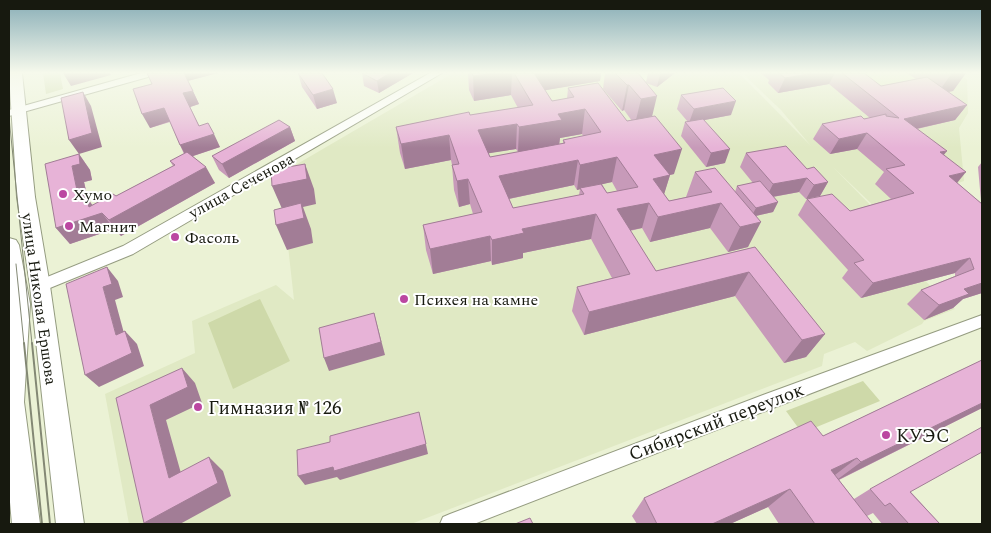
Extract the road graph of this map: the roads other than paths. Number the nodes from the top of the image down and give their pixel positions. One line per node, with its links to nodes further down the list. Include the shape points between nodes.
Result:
1 (12, 98): 4 (main road, улица Николая Ершова)
2 (60, 98): 4 (street)
3 (394, 98): 7 (street, улица Сеченова, via 128,250)
4 (11, 111): 5 (main road, улица Николая Ершова)
5 (26, 197): 7 (main road, улица Николая Ершова); 10 (main road, via 27,300)
6 (9, 245): 9 (main road, via 19,304)
7 (40, 286): 10 (main road, улица Николая Ершова)
8 (982, 321): 14 (street, Сибирский переулок, via 762,402)
9 (10, 390): 11 (main road)
10 (59, 441): 12 (main road); 13 (main road, улица Николая Ершова)
11 (26, 524)
12 (60, 524)
13 (70, 524)
14 (450, 524)

